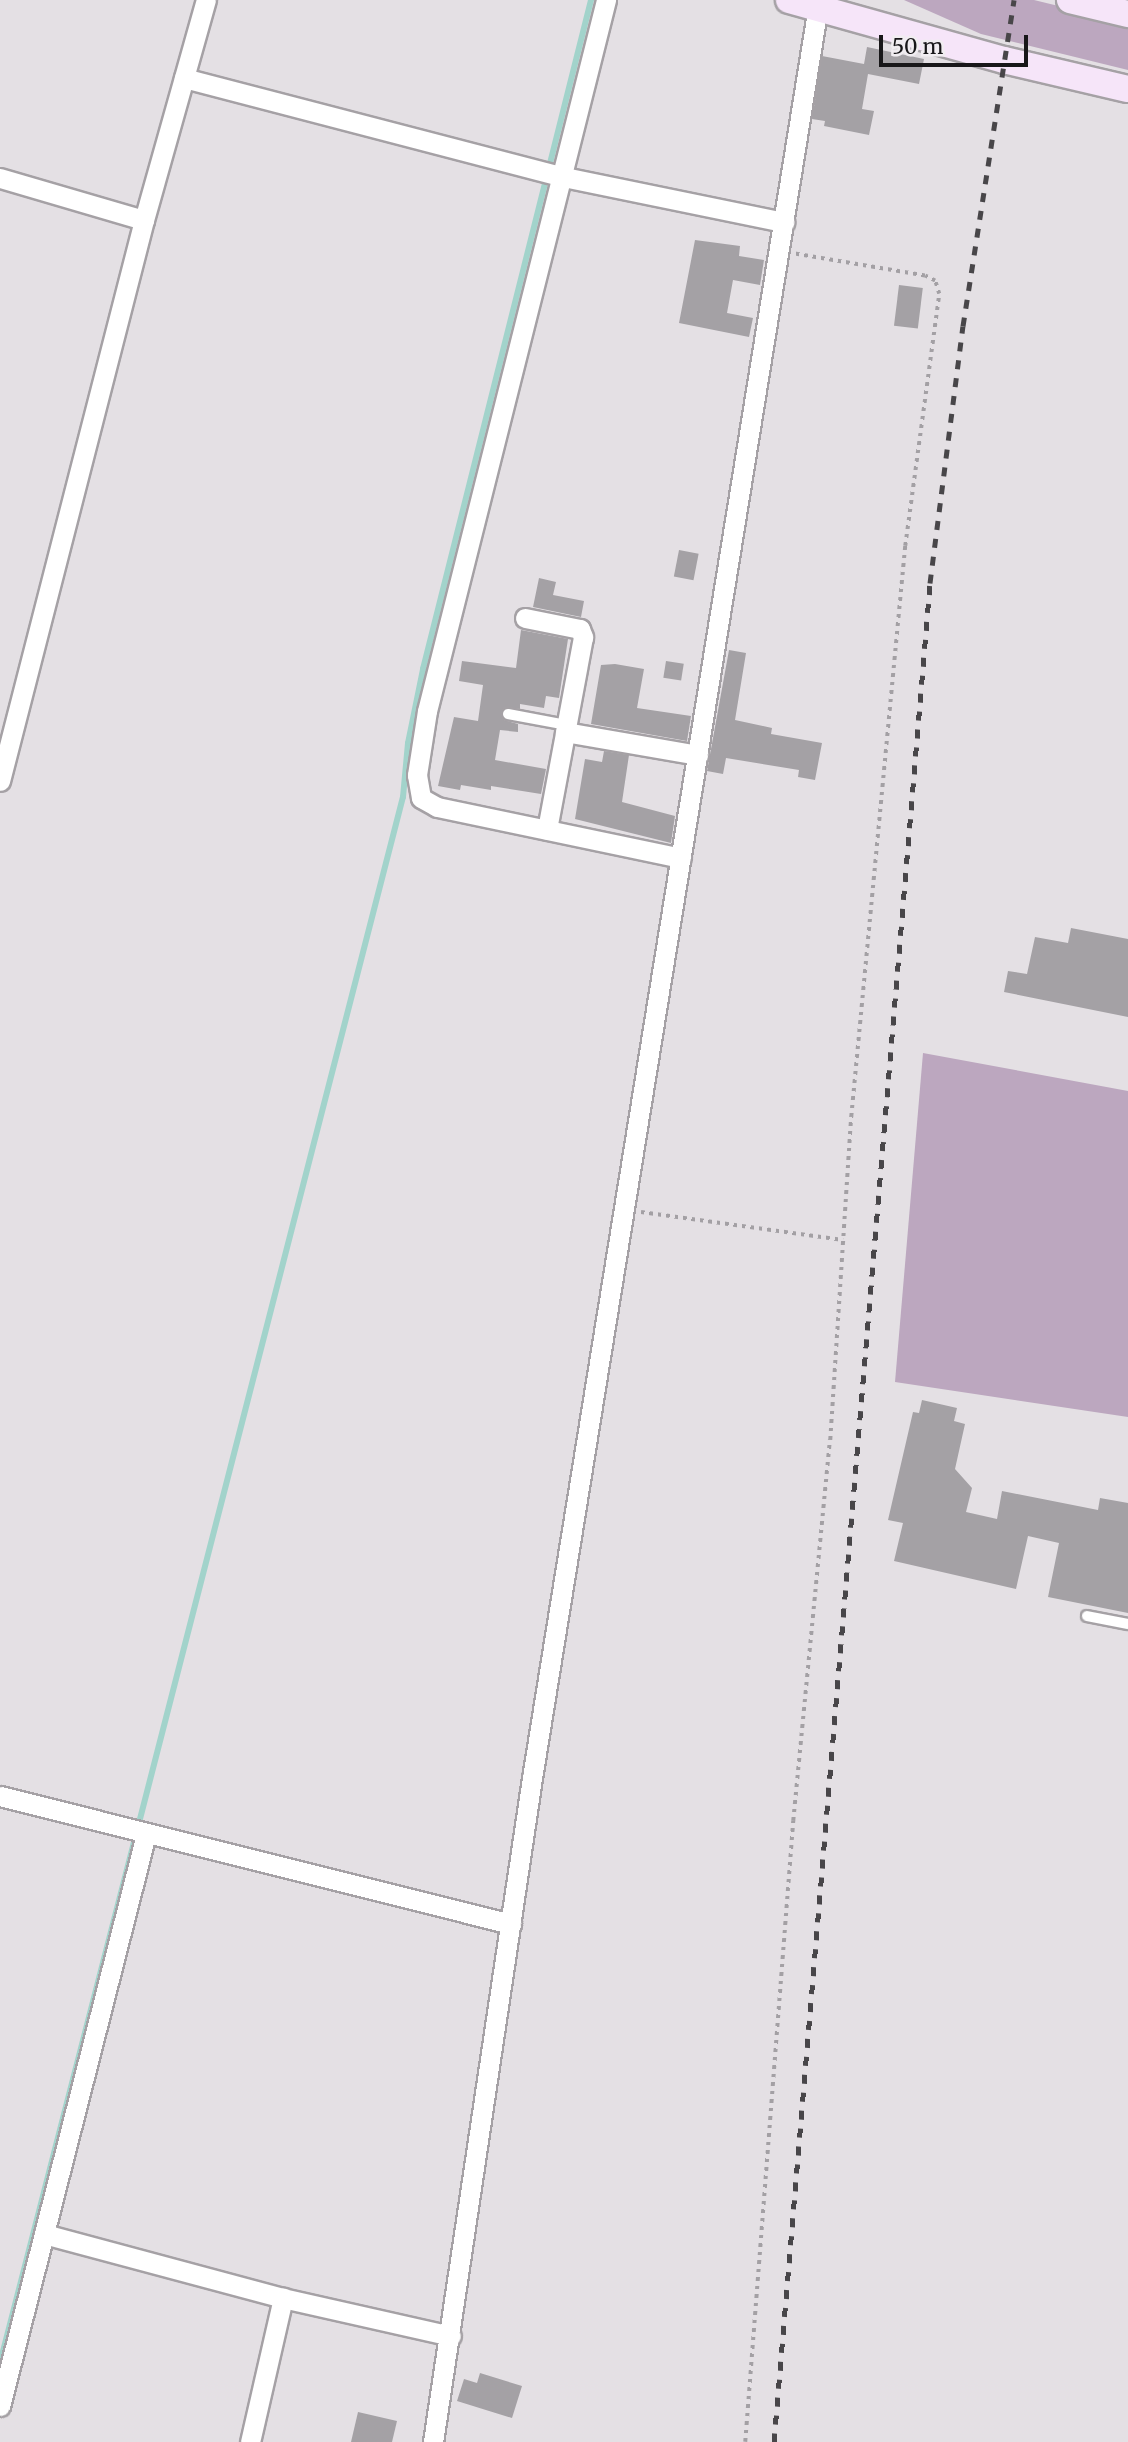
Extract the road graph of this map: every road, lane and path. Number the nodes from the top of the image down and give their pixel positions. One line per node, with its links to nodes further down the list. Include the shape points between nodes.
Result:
1 (206, 0): 7 (street)
2 (606, 0): 9 (street)
3 (789, 0): 5 (main road)
4 (1070, 0): 6 (main road)
5 (818, 4): 8 (main road, via 1004,61); 12 (street)
6 (1128, 15)
7 (184, 78): 9 (street); 11 (street)
8 (1128, 89)
9 (564, 177): 12 (street); 19 (street, via 426,711 417,775 421,798 437,807)
10 (0, 178): 11 (street)
11 (144, 220): 18 (street)
12 (784, 222): 13 (street)
13 (779, 252): 17 (street); 22 (path, via 925,276 935,281 939,294 896,634)
14 (525, 618): 16 (street, via 580,629 583,638)
15 (508, 714): 16 (lane)
16 (566, 728): 17 (street); 19 (street)
17 (698, 755): 20 (street)
18 (0, 781)
19 (547, 830): 20 (street)
20 (681, 858): 21 (street)
21 (624, 1209): 22 (path); 27 (street)
22 (843, 1240): 34 (path)
23 (1087, 1616): 24 (lane)
24 (1128, 1624)
25 (0, 1796): 26 (street)
26 (146, 1835): 27 (street); 28 (street)
27 (511, 1924): 30 (street)
28 (44, 2234): 29 (street); 31 (street)
29 (283, 2298): 30 (street); 32 (street)
30 (451, 2336): 33 (street)
31 (0, 2406)
32 (250, 2442)
33 (433, 2442)
34 (745, 2442)

